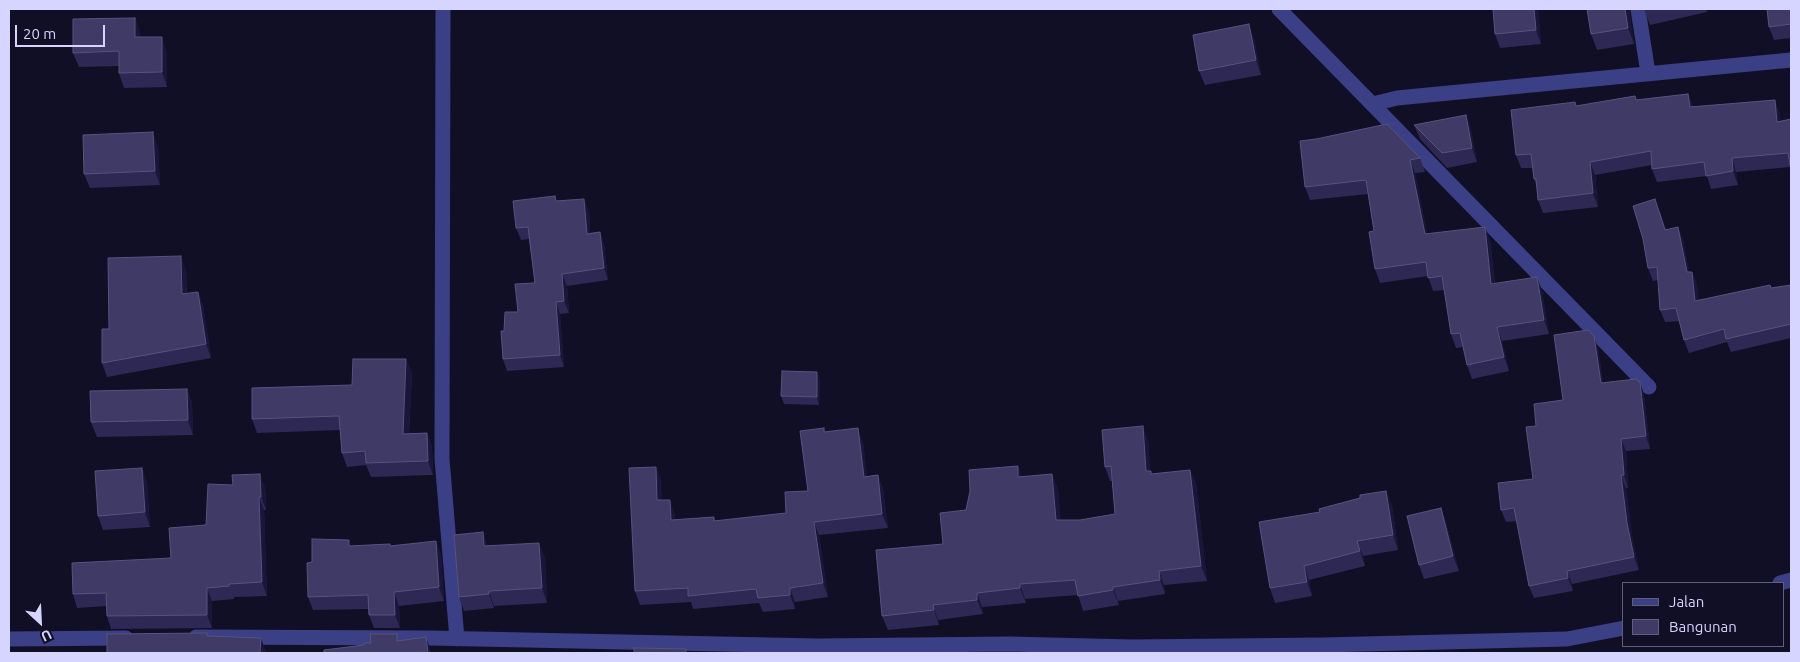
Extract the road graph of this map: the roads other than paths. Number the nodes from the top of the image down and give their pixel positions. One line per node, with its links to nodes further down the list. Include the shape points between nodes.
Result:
1 (443, 9): 12 (street, via 442,459)
2 (1279, 9): 6 (street)
3 (1638, 9): 5 (street)
4 (1791, 60): 5 (street)
5 (1648, 74): 6 (street, via 1397,98)
6 (1373, 104): 7 (street)
7 (1649, 387)
8 (1622, 628): 12 (street, via 1557,640 1143,647 1008,644 818,646)
9 (179, 637): 12 (street)
10 (139, 638): 11 (street)
11 (9, 639)
12 (457, 639)

